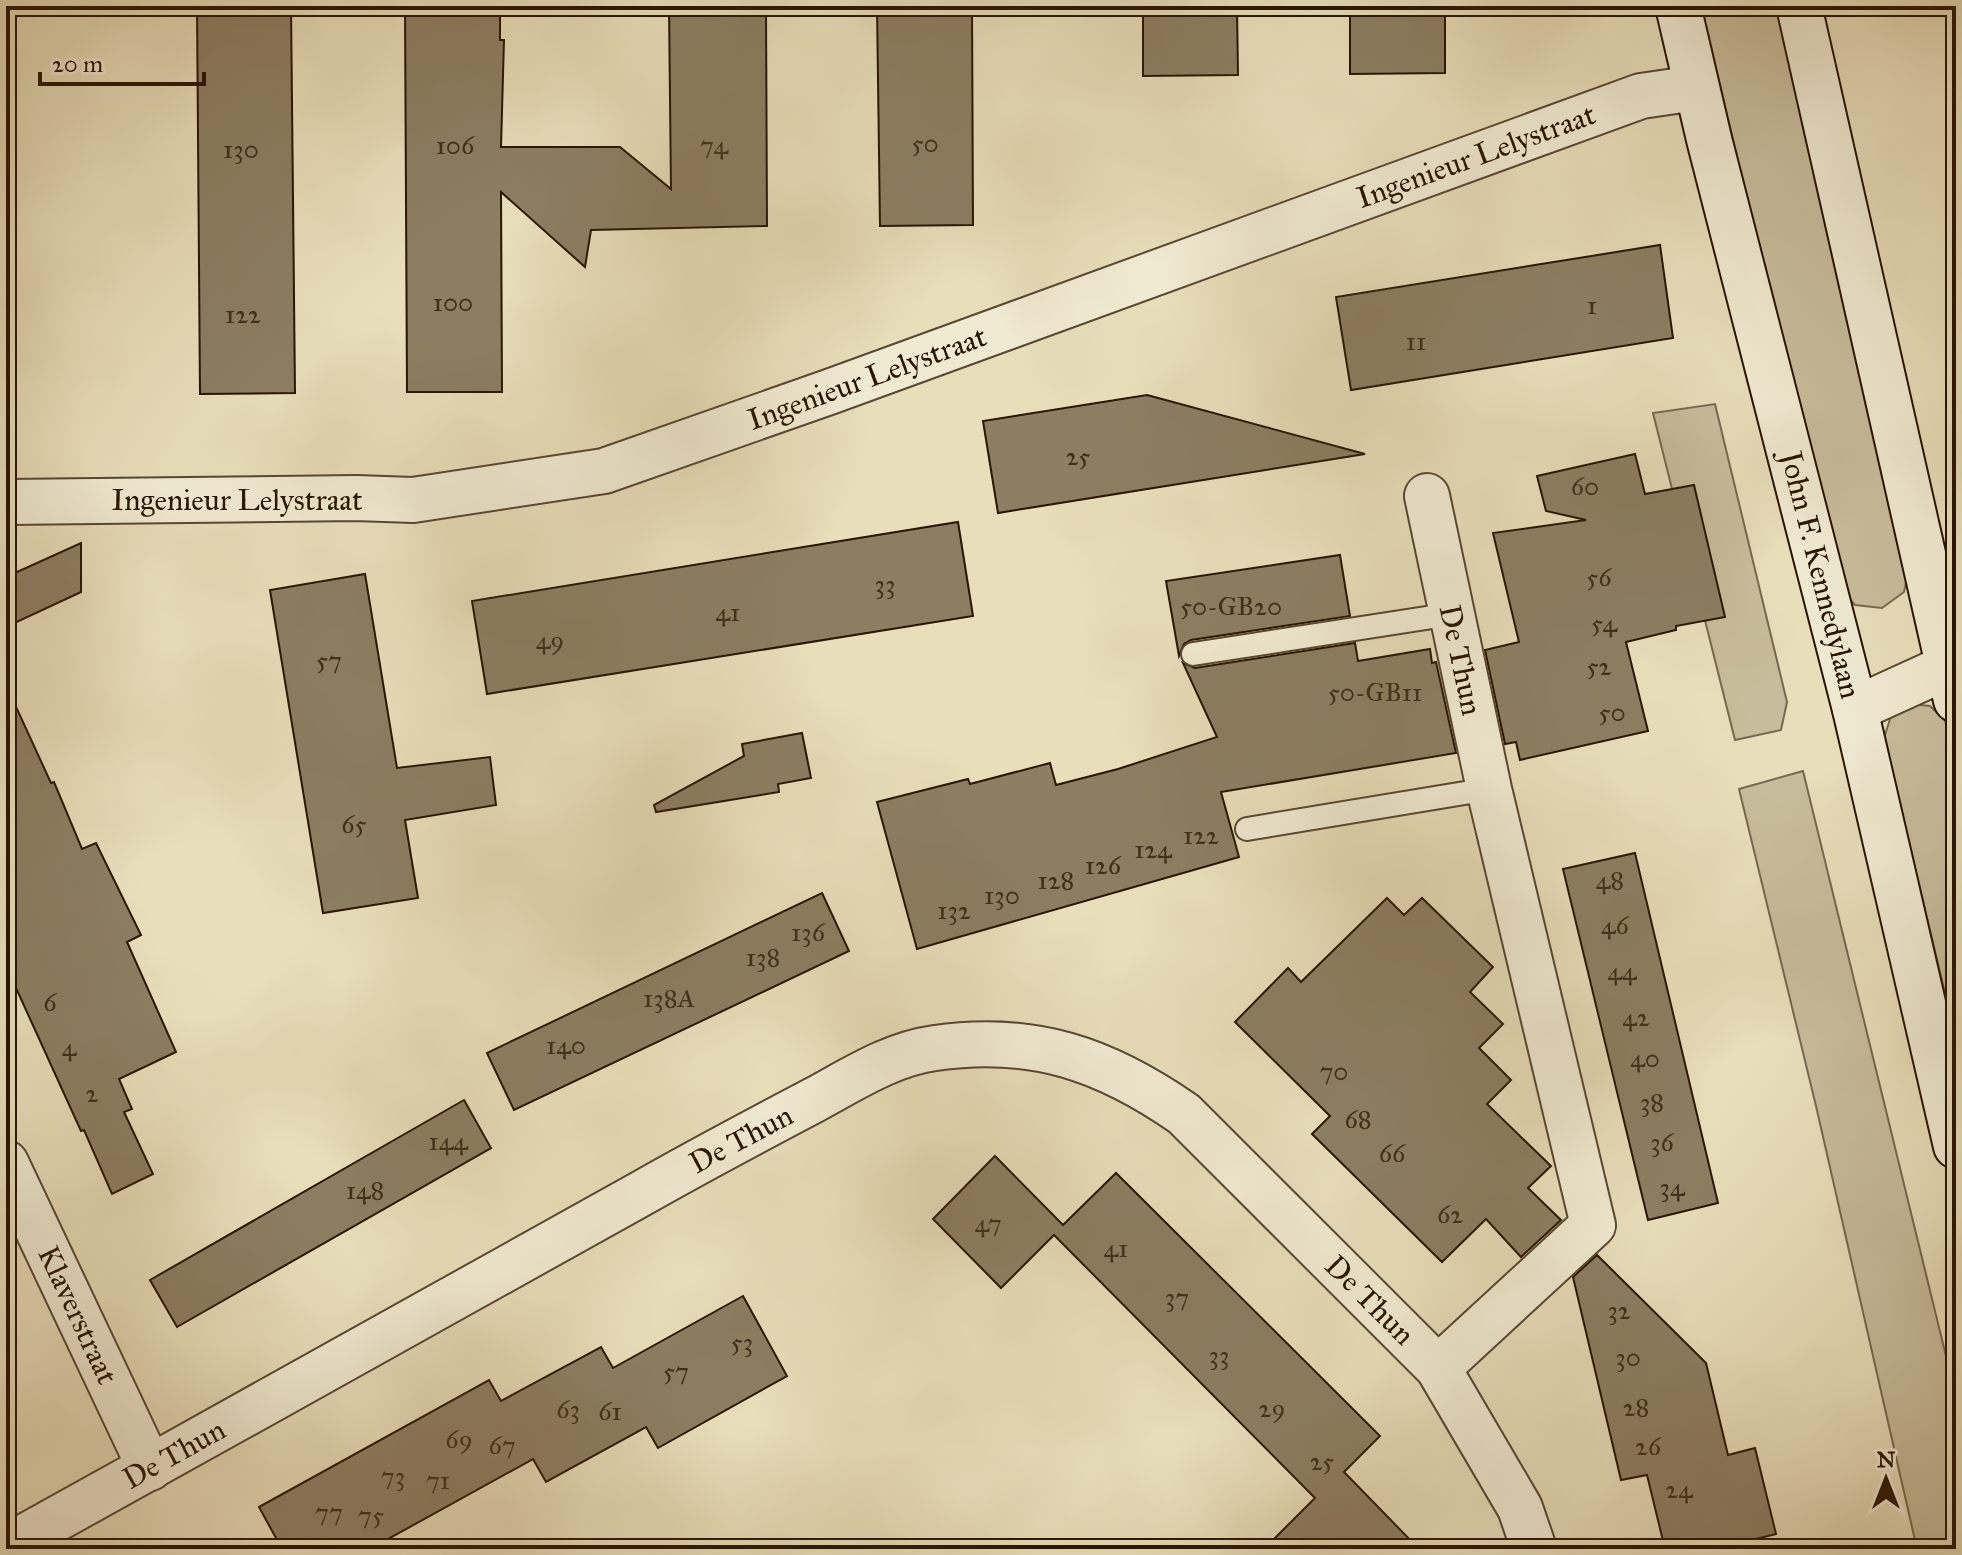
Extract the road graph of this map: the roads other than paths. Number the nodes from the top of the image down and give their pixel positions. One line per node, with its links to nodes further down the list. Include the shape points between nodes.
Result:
1 (1678, 6): 3 (street, John F. Kennedylaan)
2 (1799, 6): 8 (street)
3 (1696, 88): 5 (street, Ingenieur Lelystraat, via 1641,96 604,471 413,500); 9 (street, John F. Kennedylaan)
4 (1427, 496): 6 (street, De Thun)
5 (6, 502)
6 (1452, 614): 7 (lane); 10 (street, De Thun)
7 (1193, 654)
8 (1953, 677): 9 (street)
9 (1855, 709): 12 (street, John F. Kennedylaan)
10 (1489, 789): 11 (lane); 14 (street, De Thun, via 1593,1225)
11 (1247, 829)
12 (1956, 1146)
13 (6, 1163): 15 (street, Klaverstraat)
14 (1438, 1368): 15 (street, De Thun, via 1184,1114 1099,1065 1012,1044 972,1044 895,1057); 17 (street, De Thun, via 1520,1508)
15 (150, 1468): 16 (street, De Thun)
16 (6, 1547)
17 (1534, 1549)

